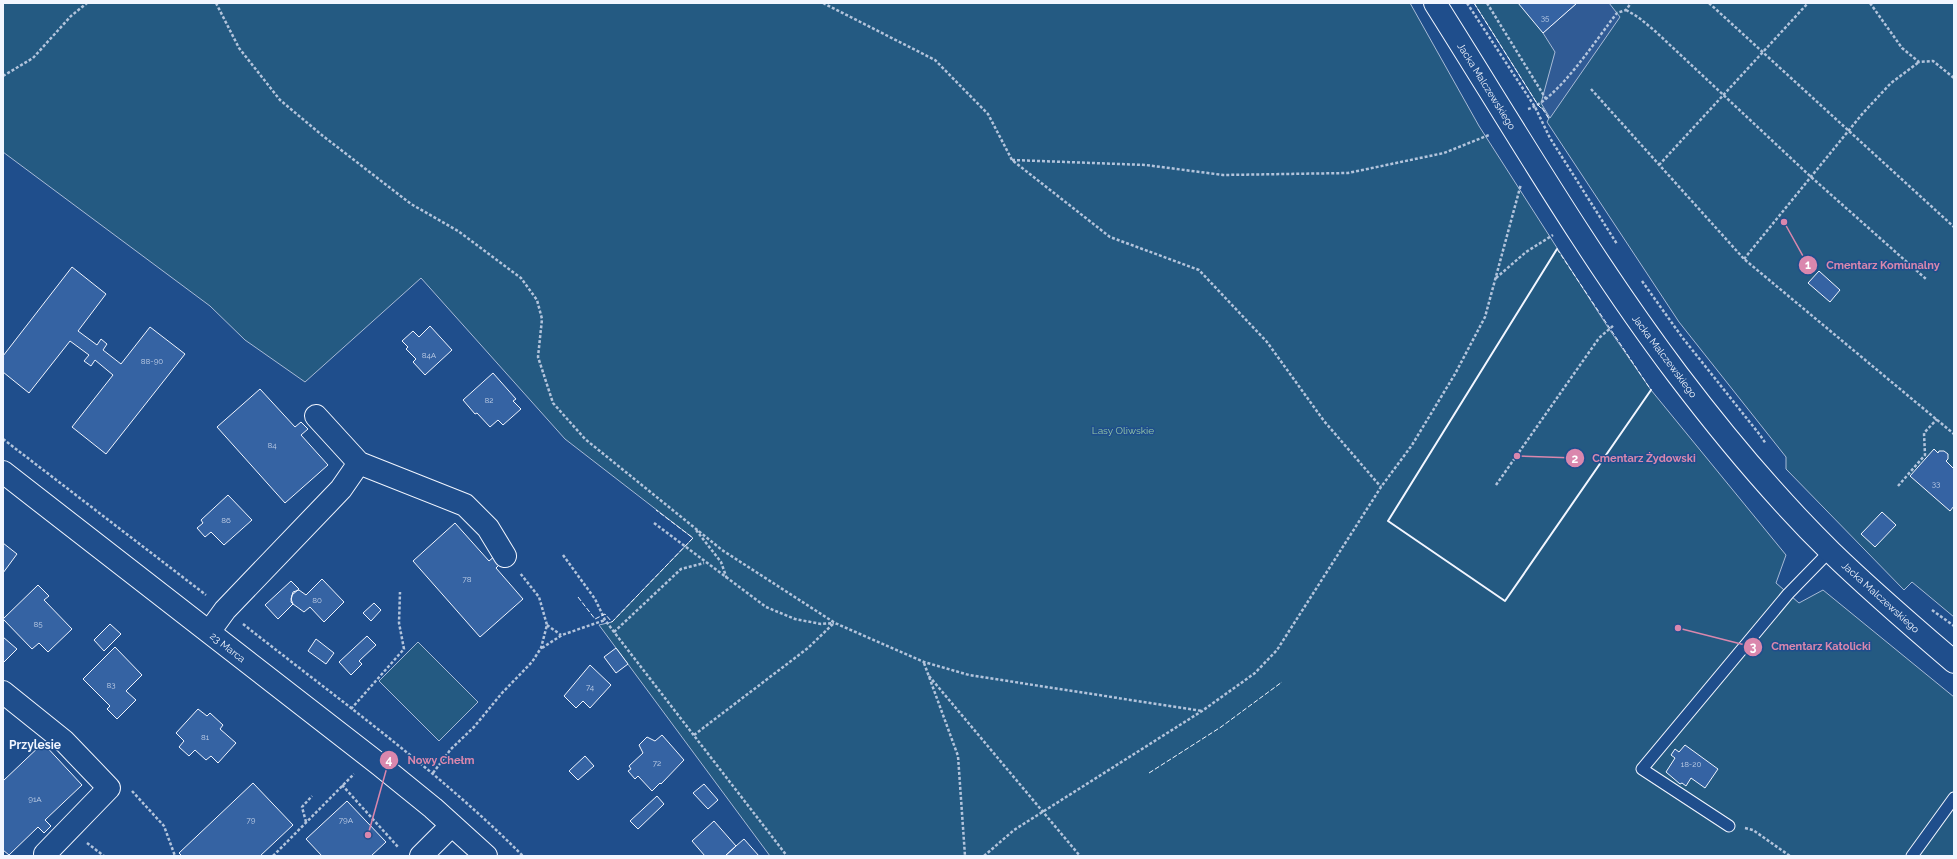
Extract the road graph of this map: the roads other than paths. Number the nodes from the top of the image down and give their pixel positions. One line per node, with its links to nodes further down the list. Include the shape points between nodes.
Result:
1 (1435, 3): 5 (street, Jacka Malczewskiego, via 1632,313 1726,434 1772,489)
2 (316, 416): 3 (street)
3 (359, 462): 6 (street, via 465,505 488,528); 7 (street, via 341,489 225,610)
4 (3, 472): 7 (street, 23 Marca)
5 (1830, 551): 8 (street, Jacka Malczewskiego); 12 (lane, via 1788,594 1642,770)
6 (505, 556)
7 (209, 632): 11 (street, 23 Marca, via 380,765)
8 (1954, 662)
9 (3, 692): 14 (street, via 64,741 109,788 45,854)
10 (1954, 798): 16 (lane)
11 (452, 825): 13 (street); 15 (street, 23 Marca)
12 (1729, 826)
13 (413, 850)
14 (47, 856)
15 (486, 856)
16 (1912, 856)

